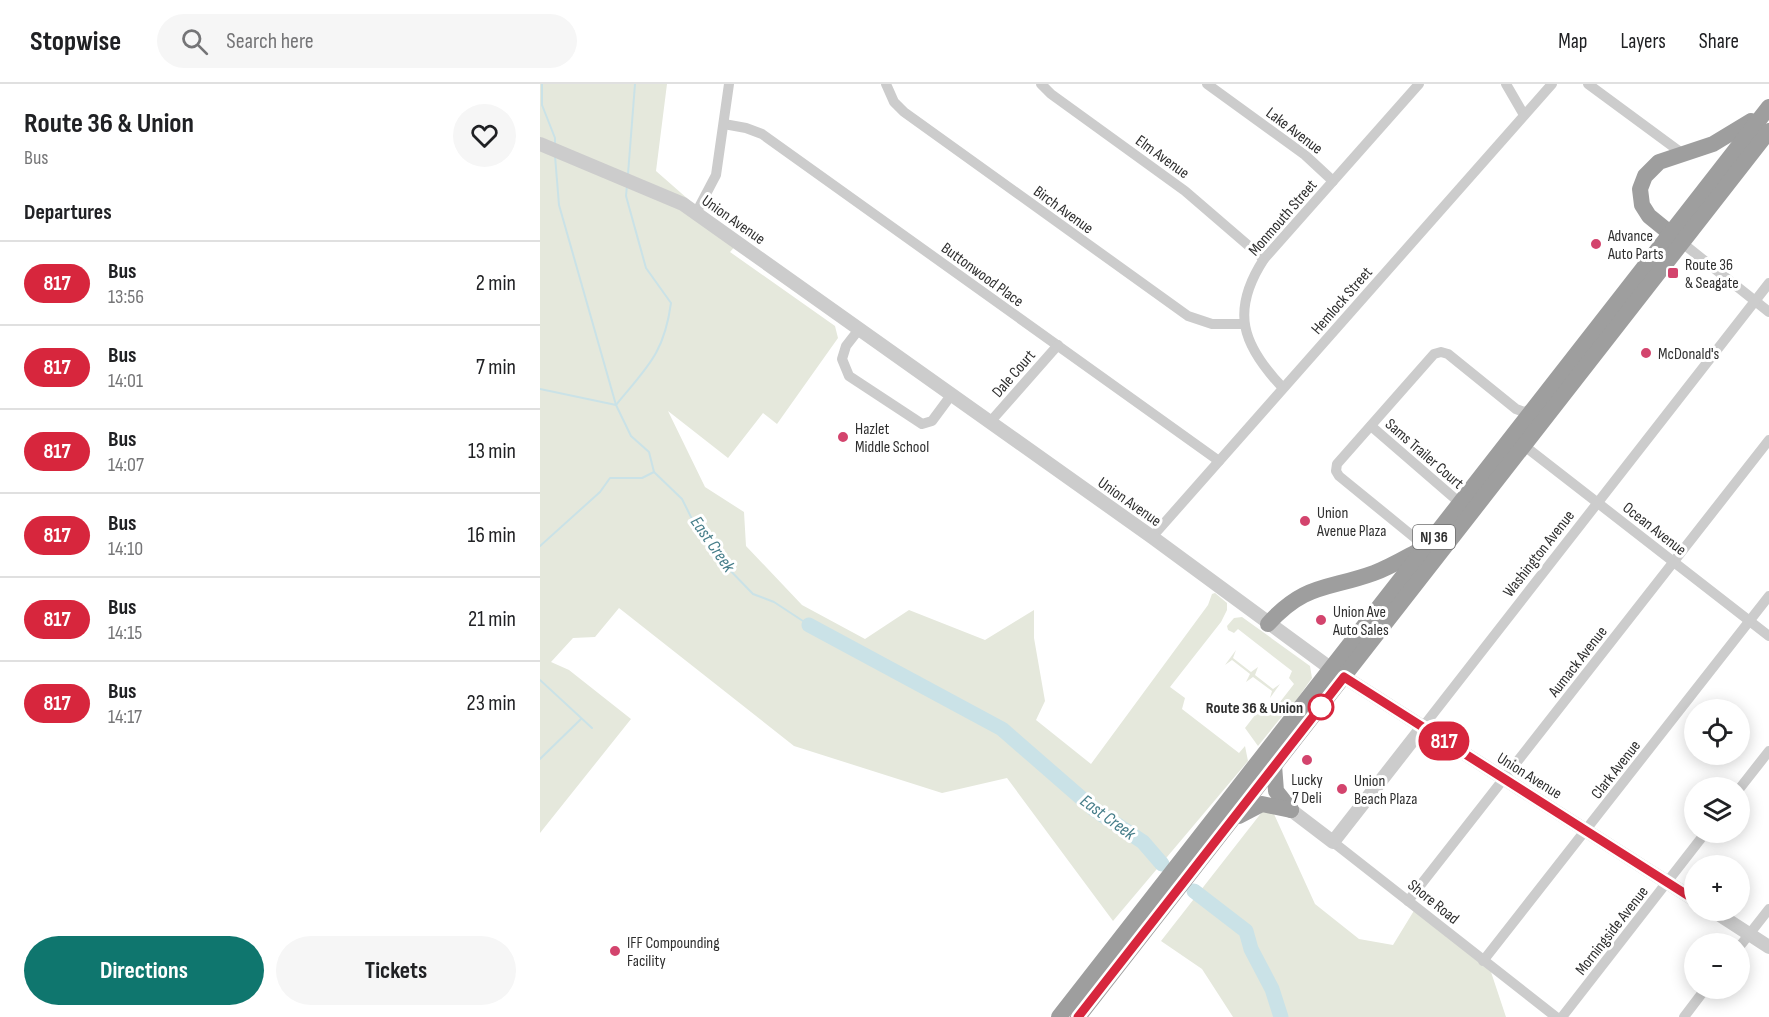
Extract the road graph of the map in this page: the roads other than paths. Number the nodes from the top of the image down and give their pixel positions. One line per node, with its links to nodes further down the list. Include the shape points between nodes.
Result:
1 (729, 84): 11 (street)
2 (886, 84): 24 (street, Birch Avenue, via 894,102 904,112 1188,316 1212,324)
3 (1041, 84): 20 (street, Elm Avenue, via 1185,190)
4 (1208, 84): 17 (street, Lake Avenue, via 1305,155)
5 (1419, 84): 17 (street, Monmouth Street)
6 (1506, 84): 10 (street)
7 (1552, 84): 10 (street, Hemlock Street)
8 (1588, 84): 12 (street)
9 (1768, 108): 15 (highway, via 1722,140); 19 (highway, NJ 36)
10 (1524, 116): 27 (street, Hemlock Street)
11 (724, 124): 18 (street, via 716,175); 26 (street, Buttonwood Place, via 762,134)
12 (1645, 128): 15 (street); 16 (street, via 1659,144)
13 (1769, 131): 19 (highway, NJ 36)
14 (544, 146): 18 (street, Union Avenue)
15 (1683, 154): 16 (highway)
16 (1659, 162): 19 (highway, via 1645,176 1640,199 1646,212)
17 (1333, 181): 20 (street, Monmouth Street)
18 (696, 213): 25 (street, Union Avenue)
19 (1675, 237): 22 (street); 29 (highway, NJ 36); 33 (highway, NJ 36)
20 (1264, 259): 24 (street, Monmouth Street, via 1247,291)
21 (1769, 283): 22 (street, Washington Avenue)
22 (1755, 301): 23 (street); 36 (street, Washington Avenue)
23 (1769, 312)
24 (1244, 324): 27 (street, Monmouth Street, via 1256,356)
25 (860, 328): 28 (street, Union Avenue); 28 (street, via 846,346 842,359 849,376 922,424 932,421)
26 (1058, 345): 30 (street, Dale Court); 34 (street, Buttonwood Place)
27 (1283, 388): 34 (street, Hemlock Street)
28 (952, 394): 30 (street, Union Avenue)
29 (1536, 406): 31 (street, Sams Trailer Court, via 1524,412 1516,409 1441,352 1434,354); 35 (highway, NJ 36)
30 (991, 421): 37 (street, Union Avenue)
31 (1371, 426): 35 (street, Sams Trailer Court); 38 (street, Sams Trailer Court, via 1337,464 1336,471)
32 (1769, 440): 39 (street, Aumack Avenue)
33 (1522, 444): 36 (street, Ocean Avenue); 44 (highway, NJ 36)
34 (1219, 461): 37 (street, Hemlock Street)
35 (1460, 503): 38 (highway, NJ 36)
36 (1598, 503): 39 (street, Ocean Avenue); 45 (street, Washington Avenue)
37 (1152, 537): 42 (street, Union Avenue)
38 (1426, 547): 42 (highway, via 1375,573 1301,595 1286,604); 44 (highway, NJ 36)
39 (1674, 562): 41 (street, Ocean Avenue); 49 (street, Aumack Avenue)
40 (1769, 596): 41 (street, Clark Avenue)
41 (1750, 621): 43 (street, Ocean Avenue); 52 (street, Clark Avenue)
42 (1268, 624): 44 (street, Union Avenue)
43 (1769, 636)
44 (1337, 672): 45 (street, Union Avenue); 47 (highway, NJ 36); 66 (highway, NJ 36)
45 (1422, 728): 49 (street, Union Avenue); 53 (street, Washington Avenue)
46 (1769, 751): 48 (street)
47 (1274, 765): 50 (highway, via 1276,790); 51 (highway, NJ 36)
48 (1749, 777)
49 (1506, 779): 52 (street, Union Avenue); 57 (street, Aumack Avenue)
50 (1291, 810): 51 (highway, via 1262,804); 53 (street, Shore Road)
51 (1229, 822): 67 (highway, NJ 36)
52 (1586, 830): 55 (street, Union Avenue); 64 (street, Clark Avenue)
53 (1333, 842): 57 (street, Shore Road)
54 (1697, 843): 55 (street, Morningside Avenue)
55 (1667, 882): 56 (street, Union Avenue); 69 (street, Morningside Avenue)
56 (1684, 893)
57 (1408, 901): 64 (street, Shore Road)
58 (1769, 909): 61 (street)
59 (1728, 921): 60 (street)
60 (1746, 933)
61 (1750, 934)
62 (1750, 936): 63 (street)
63 (1769, 947)
64 (1483, 961): 68 (street, Shore Road)
65 (1698, 999): 70 (street)
66 (1059, 1017)
67 (1078, 1017)
68 (1556, 1017)
69 (1562, 1017)
70 (1684, 1017)

